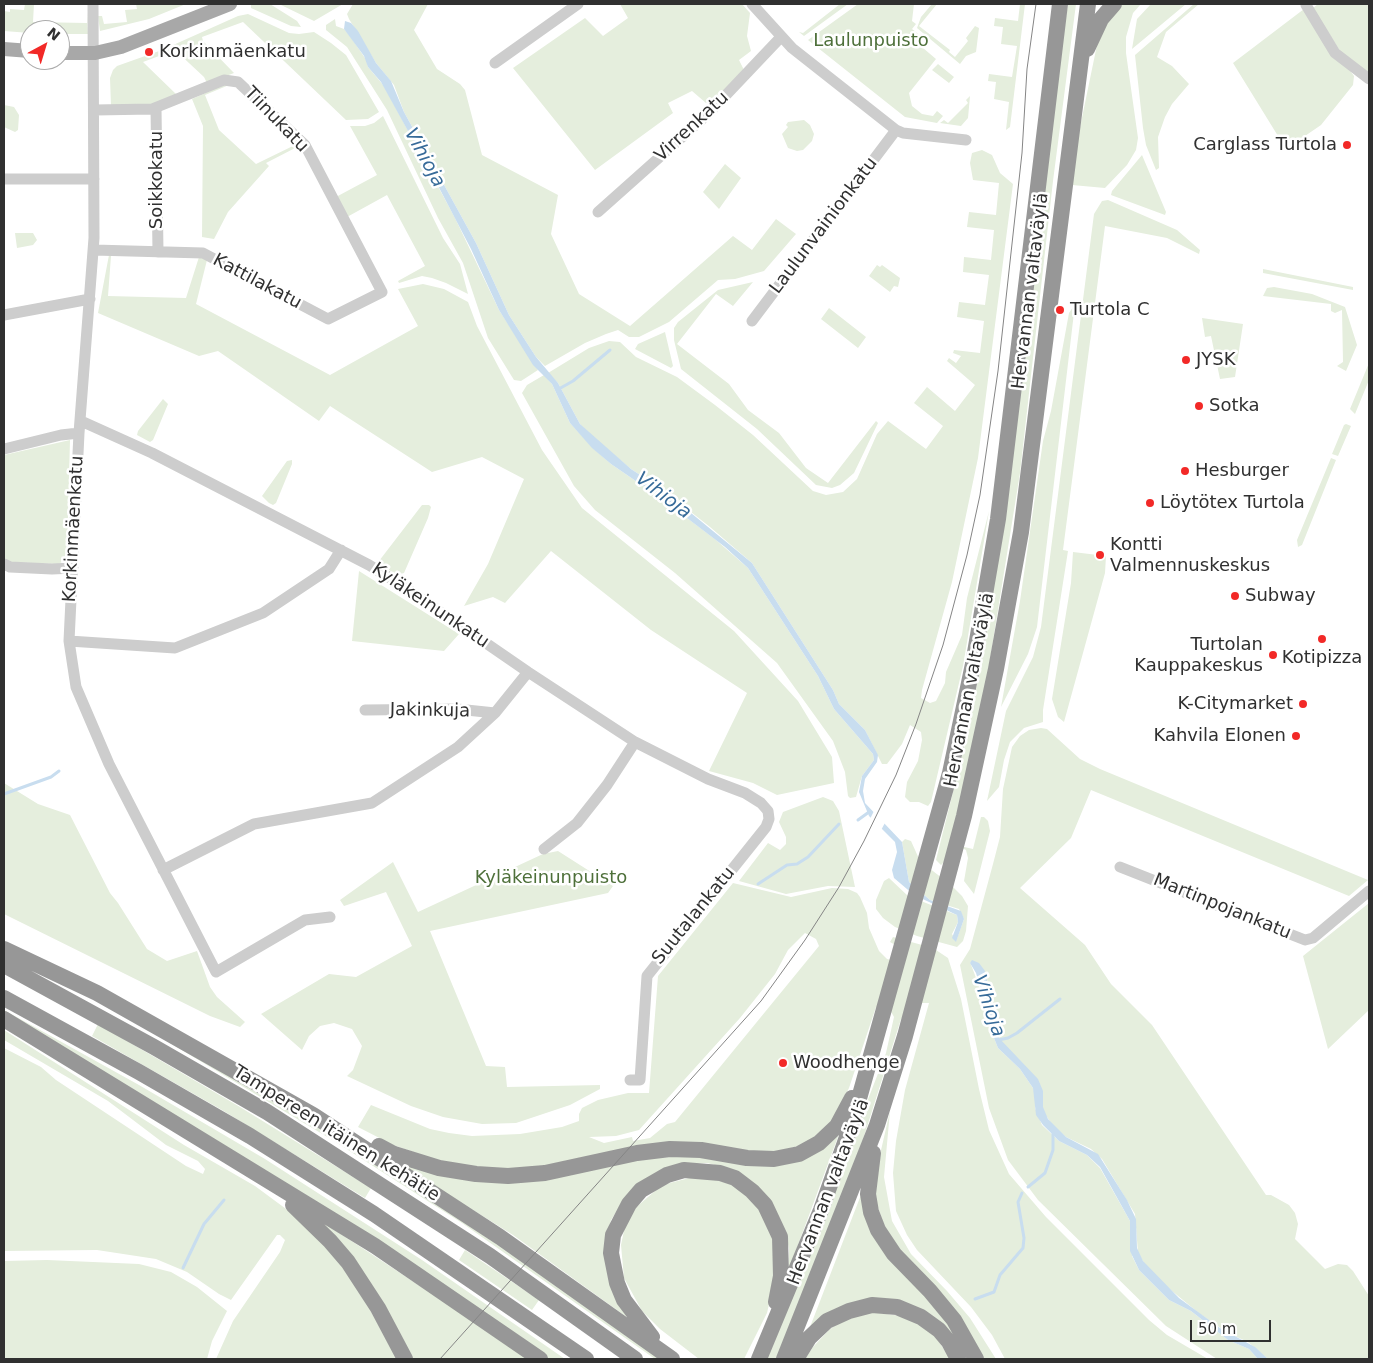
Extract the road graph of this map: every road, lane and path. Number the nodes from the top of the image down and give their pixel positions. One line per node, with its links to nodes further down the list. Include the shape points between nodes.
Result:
1 (93, 4): 12 (street, Korkinmäenkatu)
2 (230, 4): 12 (main road, via 141,40)
3 (578, 4): 14 (street)
4 (752, 4): 9 (street)
5 (1060, 4): 51 (highway, Hervannan valtaväylä, via 998,519 973,664 941,809)
6 (1088, 4): 16 (highway, Hervannan valtaväylä)
7 (1114, 4): 16 (highway, via 1090,39)
8 (1306, 5): 15 (street, via 1335,53)
9 (781, 37): 19 (street); 23 (street, Virrenkatu, via 708,114)
10 (4, 49): 11 (main road)
11 (20, 50)
12 (95, 53): 13 (main road); 18 (street, Korkinmäenkatu)
13 (70, 54)
14 (496, 63)
15 (1369, 79)
16 (1077, 85): 54 (highway, Hervannan valtaväylä, via 1021,532 996,669 964,816 905,1036)
17 (156, 108): 18 (street, Tiinukatu); 25 (street, Soikkokatu); 26 (street, Tiinukatu, via 224,80 242,85 305,145)
18 (95, 110): 22 (street, Korkinmäenkatu)
19 (896, 130): 20 (street); 29 (street, Laulunvainionkatu)
20 (966, 140)
21 (4, 179): 22 (street)
22 (94, 179): 24 (street, Korkinmäenkatu)
23 (598, 212)
24 (94, 250): 25 (street, Kattilakatu); 27 (street, Korkinmäenkatu)
25 (158, 252): 26 (street, Kattilakatu, via 203,253 328,319)
26 (382, 292)
27 (90, 299): 28 (street); 30 (street, Korkinmäenkatu)
28 (4, 315)
29 (752, 321)
30 (81, 421): 31 (street, Korkinmäenkatu); 33 (street, Kyläkeinunkatu, via 152,453)
31 (79, 433): 32 (street); 35 (street, Korkinmäenkatu)
32 (4, 449)
33 (341, 550): 36 (street, via 329,569 263,613 175,648); 37 (street, Kyläkeinunkatu, via 404,586)
34 (4, 564): 35 (street, via 44,569)
35 (73, 568): 36 (street, Korkinmäenkatu)
36 (69, 641): 44 (street, Korkinmäenkatu, via 76,687 109,764)
37 (528, 672): 39 (street); 40 (street, Kyläkeinunkatu)
38 (365, 710): 39 (street, Jakinkuja)
39 (494, 712): 44 (street, via 458,748 372,804 254,824)
40 (635, 742): 41 (street, Kyläkeinunkatu, via 708,779 745,793); 42 (street, via 577,823)
41 (768, 811): 52 (street, Suutalankatu, via 766,827 647,976 640,1080)
42 (544, 849)
43 (1120, 867): 45 (street, Martinpojankatu, via 1305,940 1313,938)
44 (164, 870): 46 (street, Korkinmäenkatu, via 216,972 305,920)
45 (1369, 892)
46 (330, 917)
47 (4, 949): 53 (highway, via 97,993)
48 (4, 965): 61 (highway, Tampereen itäinen kehätie, via 275,1118 490,1256)
49 (4, 998): 60 (highway, via 250,1136 374,1214)
50 (4, 1019): 55 (highway)
51 (874, 1048): 53 (highway, via 838,1126 810,1149 774,1159 670,1149 637,1153 545,1174 476,1174 439,1168 394,1154); 56 (highway, Hervannan valtaväylä, via 854,1120)
52 (630, 1080)
53 (314, 1115): 57 (highway, via 500,1237)
54 (877, 1125): 63 (highway, Hervannan valtaväylä); 66 (highway, via 868,1194 874,1221 894,1254 954,1320)
55 (256, 1172): 58 (highway, via 308,1217 348,1262 378,1308); 59 (highway, via 375,1246)
56 (773, 1328): 57 (highway, via 782,1254 780,1237 765,1205 735,1178 720,1173 684,1170 641,1190 629,1204 613,1235 612,1260 617,1283 635,1315); 62 (highway, Hervannan valtaväylä)
57 (669, 1357)
58 (405, 1359)
59 (540, 1359)
60 (586, 1359)
61 (635, 1359)
62 (759, 1359)
63 (784, 1359)
64 (796, 1359): 65 (highway, via 809,1338 827,1321 849,1310 872,1305 897,1307 921,1317 939,1330)
65 (958, 1359)
66 (976, 1359)

